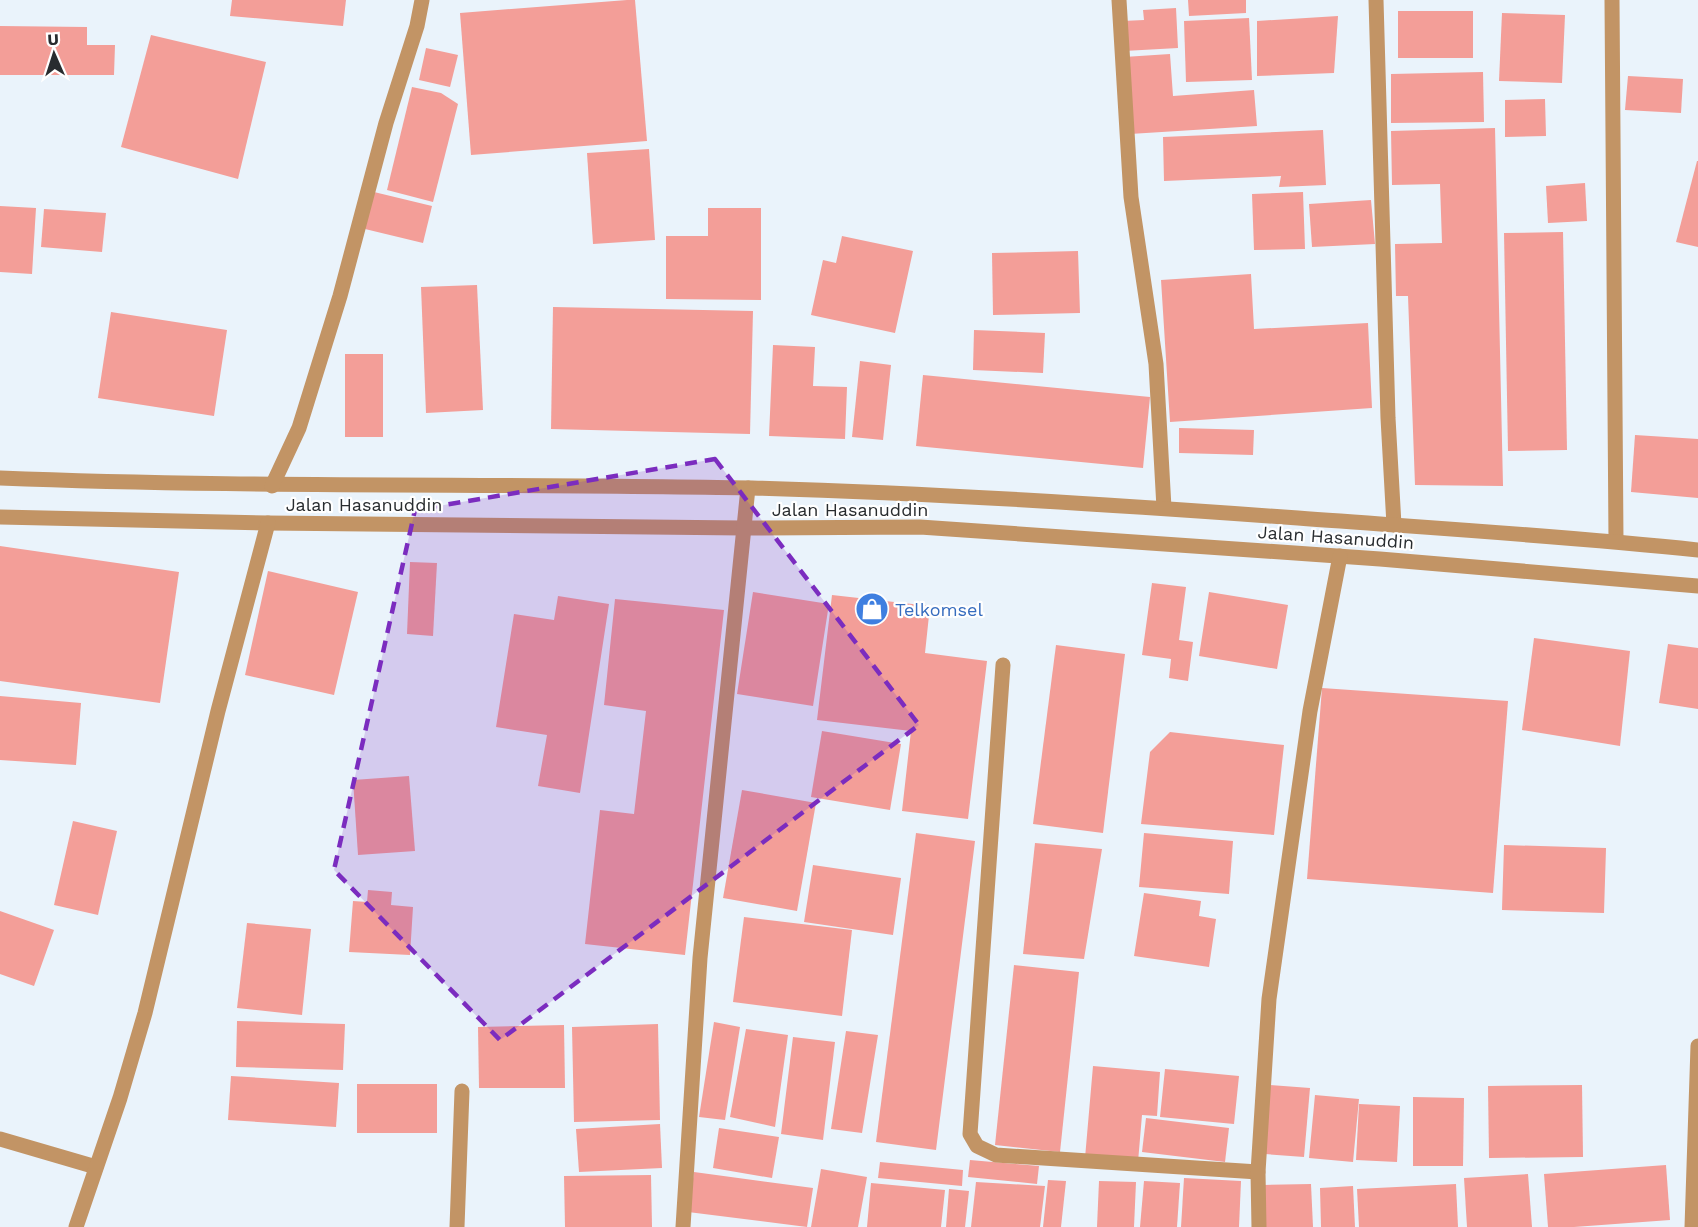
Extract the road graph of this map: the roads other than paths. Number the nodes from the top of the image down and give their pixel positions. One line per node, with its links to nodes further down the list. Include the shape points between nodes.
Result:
1 (422, 0): 6 (street, via 340,296 299,428)
2 (1119, 0): 8 (street, via 1131,197 1156,364)
3 (1376, 0): 11 (street)
4 (1612, 0): 13 (street)
5 (0, 478): 6 (street, Jalan Hasanuddin)
6 (272, 486): 7 (street, Jalan Hasanuddin)
7 (748, 488): 8 (street, Jalan Hasanuddin, via 922,493); 12 (street)
8 (1164, 508): 11 (street, Jalan Hasanuddin)
9 (0, 517): 10 (street, Jalan Hasanuddin)
10 (268, 523): 12 (street, Jalan Hasanuddin); 21 (street, via 145,1013)
11 (1394, 525): 13 (street, Jalan Hasanuddin)
12 (743, 528): 15 (street, Jalan Hasanuddin, via 920,527); 25 (street, via 700,958)
13 (1616, 542): 14 (street, Jalan Hasanuddin)
14 (1698, 550)
15 (1340, 556): 16 (street, Jalan Hasanuddin); 22 (street, via 1310,711 1269,999)
16 (1698, 586)
17 (1003, 665): 22 (street, via 970,1134 977,1146 996,1155)
18 (1698, 1046): 27 (street)
19 (462, 1092): 24 (street)
20 (0, 1139): 21 (street)
21 (96, 1167): 23 (street)
22 (1258, 1172): 26 (street)
23 (76, 1227)
24 (457, 1227)
25 (683, 1227)
26 (1259, 1227)
27 (1692, 1227)

